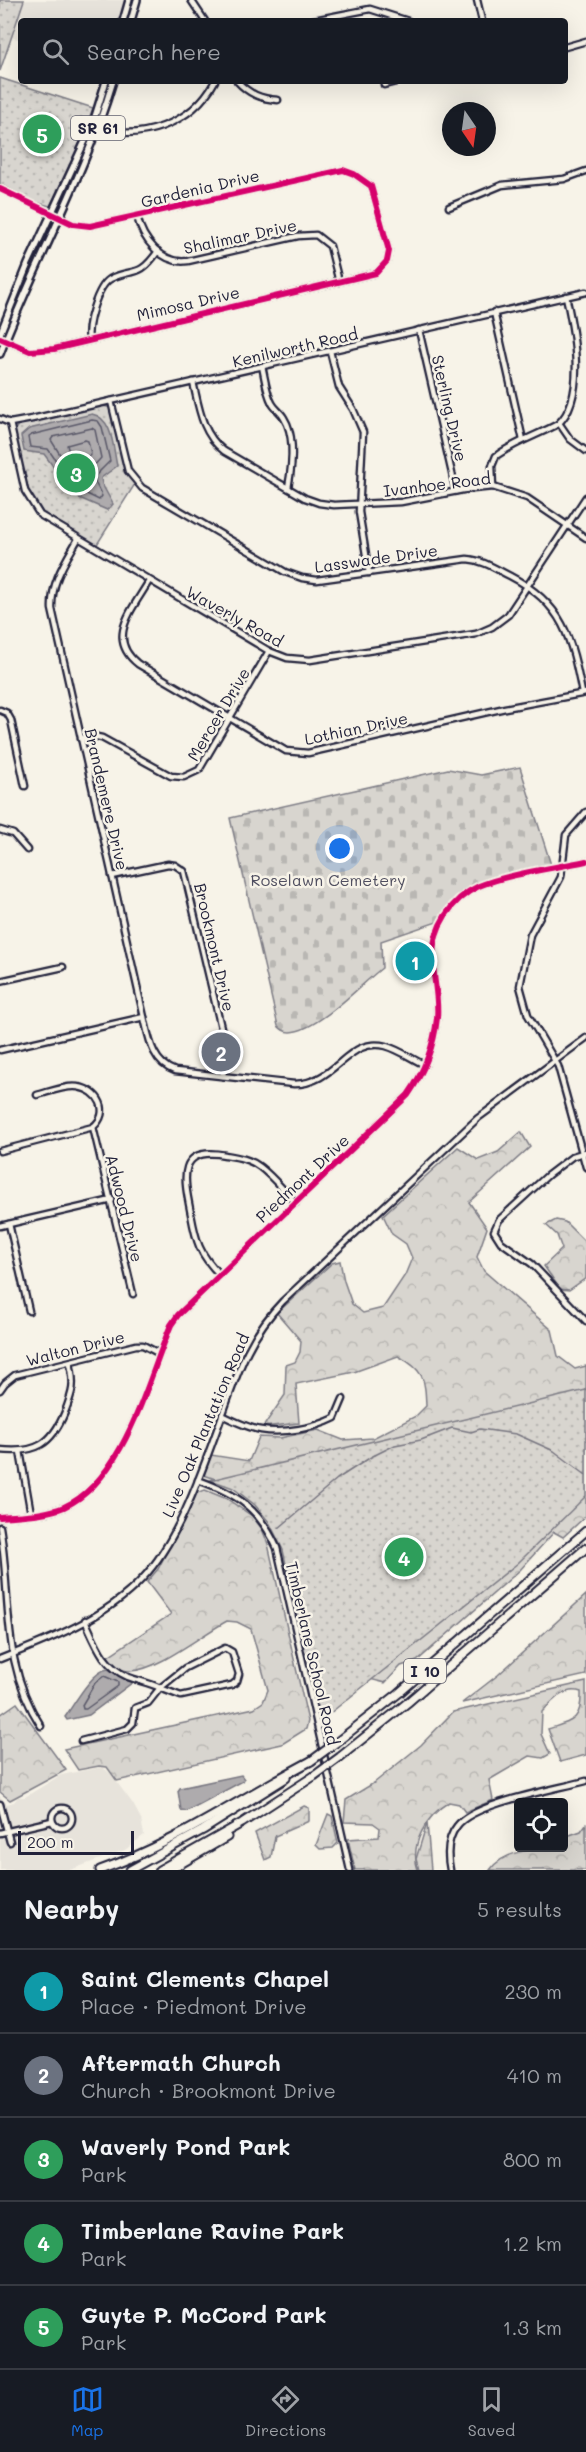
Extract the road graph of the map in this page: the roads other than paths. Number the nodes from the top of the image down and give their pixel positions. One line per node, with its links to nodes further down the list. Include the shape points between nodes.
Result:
1 (129, 0): 6 (main road)
2 (137, 0): 7 (main road)
3 (191, 0): 8 (street)
4 (486, 0): 5 (street)
5 (477, 1): 11 (street)
6 (124, 18)
7 (132, 18)
8 (203, 18)
9 (324, 18): 10 (street, via 370,9)
10 (398, 18)
11 (481, 18)
12 (586, 41): 13 (street)
13 (568, 46)
14 (105, 84): 21 (main road, SR 61)
15 (112, 84): 21 (main road, SR 61)
16 (212, 84): 21 (street, via 197,106 159,127 130,134)
17 (241, 84): 20 (street, via 256,96)
18 (388, 84): 19 (street)
19 (384, 85)
20 (278, 99)
21 (95, 127): 25 (main road, SR 61)
22 (586, 171): 24 (street, via 564,179 502,184)
23 (0, 189): 25 (street, Gardenia Drive)
24 (449, 207)
25 (56, 215): 26 (street, Gardenia Drive, via 74,224 90,226); 34 (main road, SR 61, via 28,264)
26 (137, 216): 27 (street, via 147,240); 28 (street, Gardenia Drive, via 343,170 371,186 375,195 389,251)
27 (158, 251): 29 (street, Shalimar Drive, via 182,262 316,235 330,246); 35 (street, via 142,270 105,283 89,321)
28 (382, 268): 29 (street, Mimosa Drive)
29 (339, 282): 35 (street, Mimosa Drive)
30 (586, 292): 31 (street, Kenilworth Road)
31 (566, 296): 32 (street, Kenilworth Road); 38 (street)
32 (494, 312): 33 (street, Kenilworth Road); 46 (street)
33 (419, 330): 36 (street, Kenilworth Road); 50 (street, Sterling Drive)
34 (2, 338): 35 (street, Mimosa Drive, via 38,351); 37 (main road, SR 61)
35 (89, 340)
36 (330, 351): 39 (street, Kenilworth Road); 52 (street, via 339,387 363,432)
37 (0, 354)
38 (582, 364)
39 (262, 366): 40 (street, Kenilworth Road); 49 (street, via 269,395 285,419 290,436)
40 (193, 382): 41 (street, Kenilworth Road); 49 (street, Ivanhoe Road, via 212,441)
41 (111, 401): 44 (street, Kenilworth Road); 56 (street, Lasswade Drive, via 128,471 150,495 297,577 317,580)
42 (575, 410): 45 (street)
43 (0, 419): 44 (street)
44 (9, 423): 55 (street, Waverly Road, via 25,491 34,508)
45 (559, 423): 46 (street); 47 (street, via 570,439)
46 (523, 441): 48 (street, via 494,458)
47 (586, 451)
48 (493, 487): 50 (street, Ivanhoe Road); 53 (street, Ivanhoe Road, via 527,498)
49 (288, 488): 52 (street, Ivanhoe Road, via 319,503)
50 (456, 491): 52 (street, Ivanhoe Road, via 413,501)
51 (586, 497): 53 (street, Waverly Road)
52 (359, 504): 56 (street)
53 (568, 524): 54 (street, Ivanhoe Road); 58 (street, Waverly Road)
54 (586, 538)
55 (78, 539): 57 (street, Waverly Road); 63 (street, Brandemere Drive, via 58,575 51,602)
56 (369, 573): 58 (street, Lasswade Drive, via 467,559 488,564)
57 (149, 581): 59 (street, Waverly Road); 62 (street, Lothian Drive, via 122,630 126,652 138,664)
58 (528, 585): 59 (street, Waverly Road, via 504,618 476,634 310,660); 60 (street, Lasswade Drive, via 562,622)
59 (268, 651): 62 (street, Mercer Drive)
60 (584, 693): 62 (street, Lothian Drive, via 308,753 281,748)
61 (0, 710): 64 (street, via 11,720)
62 (231, 718): 63 (street, Mercer Drive, via 199,770 184,777 166,774 96,736)
63 (81, 739): 70 (street, Brandemere Drive)
64 (25, 786)
65 (586, 813): 69 (street, via 566,835)
66 (0, 831): 67 (street, via 13,834)
67 (27, 850)
68 (586, 861): 69 (street, Piedmont Drive)
69 (562, 866): 76 (street, via 557,886 530,935 520,979 520,993 528,1015); 77 (street, Piedmont Drive, via 480,886 460,898 446,914 434,944 437,1018)
70 (112, 876): 73 (street, Brandemere Drive); 78 (street, Brookmont Drive, via 175,865 187,877 224,1036)
71 (63, 967): 72 (street)
72 (0, 981)
73 (144, 1017): 75 (street); 78 (street, Brandemere Drive, via 154,1054 164,1065 175,1071)
74 (586, 1038): 76 (street, Live Oak Plantation Road)
75 (0, 1050)
76 (555, 1060): 82 (street); 96 (street, Live Oak Plantation Road, via 458,1136 274,1310 247,1348)
77 (425, 1065): 78 (street, via 387,1047 371,1045 356,1050 329,1073 308,1083); 85 (street, Piedmont Drive, via 401,1104)
78 (223, 1076)
79 (37, 1095): 80 (street, via 76,1086 92,1092 103,1107)
80 (93, 1127): 81 (street); 84 (street, Adwood Drive)
81 (0, 1151)
82 (584, 1153): 83 (street); 91 (street, via 573,1156 548,1175 499,1220 494,1231)
83 (586, 1167)
84 (112, 1200): 86 (street); 89 (street, Adwood Drive)
85 (296, 1203): 88 (street, Piedmont Drive); 88 (street, via 248,1160 213,1152 193,1158 186,1168 185,1180 195,1237 201,1253)
86 (9, 1224): 87 (street); 90 (street)
87 (0, 1226)
88 (220, 1275): 92 (street, Piedmont Drive, via 173,1321)
89 (133, 1294)
90 (29, 1311)
91 (586, 1321)
92 (160, 1354): 93 (street, Walton Drive, via 136,1345); 100 (street, Piedmont Drive, via 122,1446 107,1472 70,1504)
93 (70, 1363): 94 (street, Walton Drive, via 15,1375); 98 (street, via 74,1385 54,1436)
94 (0, 1390)
95 (343, 1398): 96 (street, via 335,1418 286,1430 262,1430)
96 (222, 1415): 99 (street, Live Oak Plantation Road)
97 (0, 1449): 98 (street)
98 (20, 1451): 100 (street)
99 (198, 1480): 105 (street, Live Oak Plantation Road, via 168,1541 144,1577 128,1593); 123 (street, Timberlane School Road, via 229,1492 250,1508 265,1524 277,1548)
100 (31, 1514): 101 (street, Piedmont Drive)
101 (0, 1517)
102 (0, 1527): 106 (street)
103 (586, 1531): 111 (highway, I 10, bridge, via 399,1693)
104 (586, 1548): 113 (highway, I 10, bridge, via 402,1708)
105 (85, 1620): 106 (street, Live Oak Plantation Road); 108 (street, via 109,1665)
106 (10, 1655): 107 (street, Live Oak Plantation Road); 109 (street, via 20,1692)
107 (0, 1659)
108 (160, 1688): 108 (street, via 181,1696 232,1685 238,1674 234,1657 228,1649 219,1649); 110 (street, via 152,1700 135,1708 133,1723 127,1729)
109 (41, 1726)
110 (81, 1741)
111 (310, 1761): 119 (highway, via 175,1838); 120 (highway, I 10, via 228,1816)
112 (586, 1781): 124 (street, via 487,1807 463,1819 450,1842)
113 (290, 1792): 121 (highway, I 10); 122 (highway, via 237,1831)
114 (0, 1804): 116 (street)
115 (52, 1821): 115 (street, via 65,1828 72,1816 60,1808); 116 (street)
116 (7, 1831): 117 (street); 118 (street)
117 (0, 1833)
118 (10, 1842)
119 (100, 1870)
120 (130, 1870)
121 (159, 1870)
122 (170, 1870)
123 (350, 1870)
124 (450, 1870)

